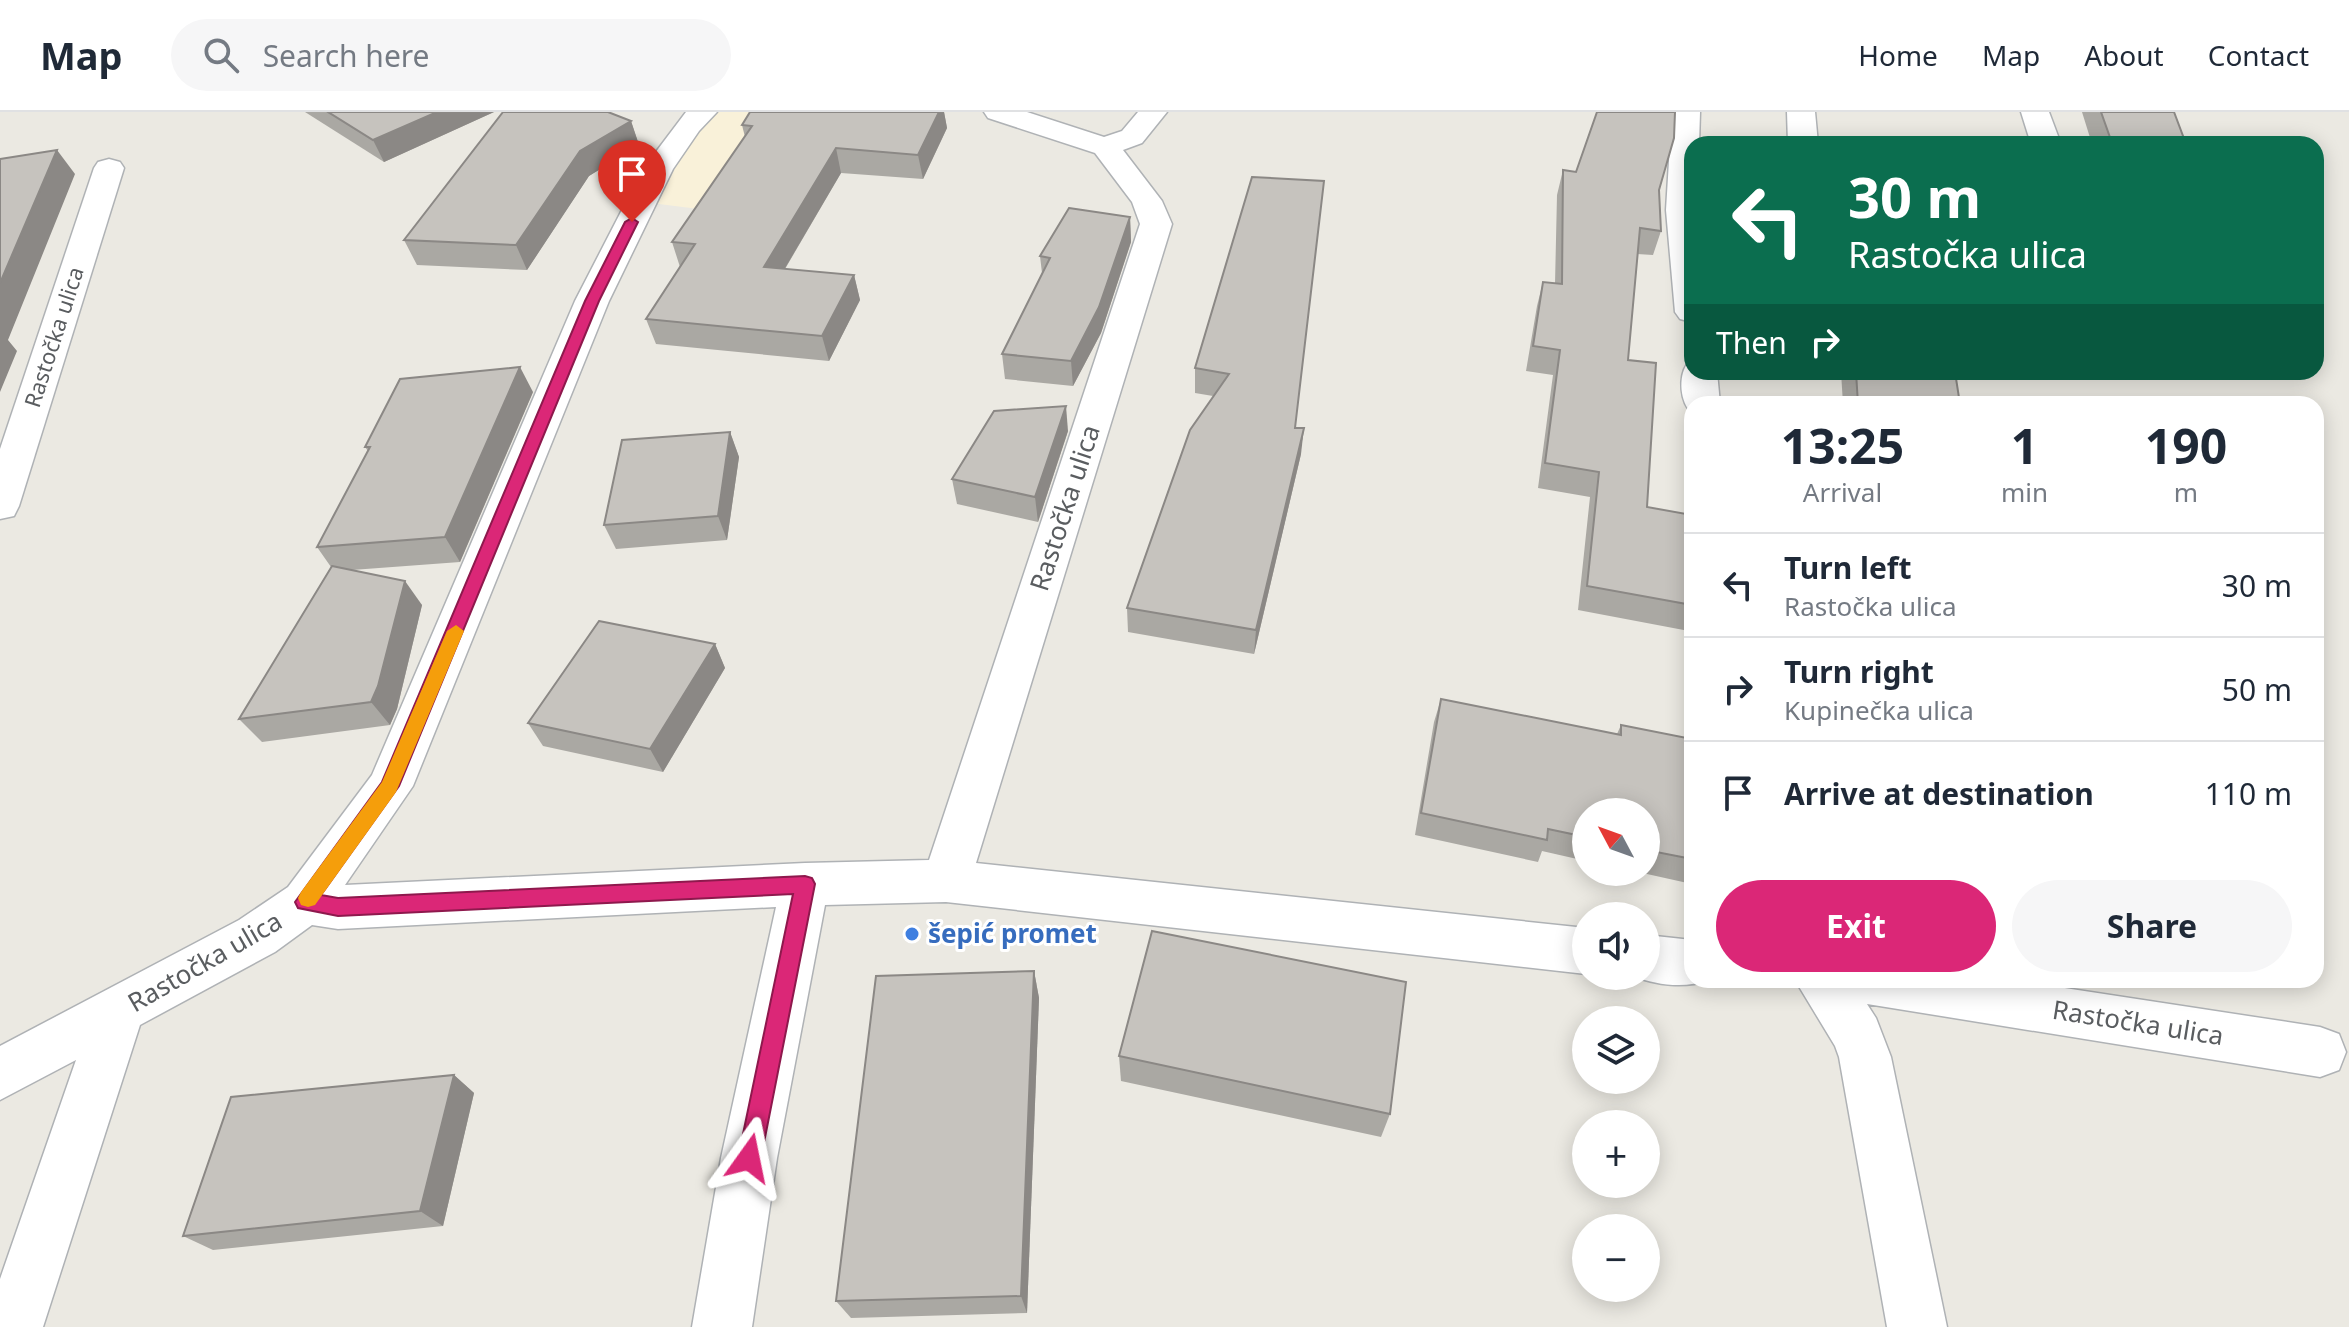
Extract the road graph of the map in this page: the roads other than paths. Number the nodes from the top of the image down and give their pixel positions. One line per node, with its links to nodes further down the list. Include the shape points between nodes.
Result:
1 (998, 112): 10 (street)
2 (1153, 112): 10 (street, via 1132,137)
3 (1686, 112): 7 (street)
4 (1801, 112): 8 (street)
5 (2035, 112): 9 (street)
6 (685, 116): 17 (street, via 592,301 390,786)
7 (1685, 136)
8 (1802, 136)
9 (2043, 136)
10 (1105, 147): 15 (street, Rastočka ulica, via 1147,201 1156,224)
11 (1684, 151): 13 (street)
12 (109, 168): 14 (street, Rastočka ulica)
13 (1684, 238)
14 (0, 506)
15 (946, 881): 16 (street, Rastočka ulica); 18 (street, Rastočka ulica)
16 (805, 884): 17 (street, Rastočka ulica, via 338,907); 27 (street, via 749,1158)
17 (305, 902): 23 (street, Rastočka ulica, via 257,936)
18 (1572, 949)
19 (1660, 960): 20 (street)
20 (1684, 962)
21 (1826, 988): 28 (street, via 1858,1035 1865,1057)
22 (1912, 988): 24 (street, Rastočka ulica)
23 (119, 1012): 25 (street, Rastočka ulica); 26 (street)
24 (2320, 1052)
25 (0, 1074)
26 (13, 1327)
27 (722, 1327)
28 (1917, 1327)

